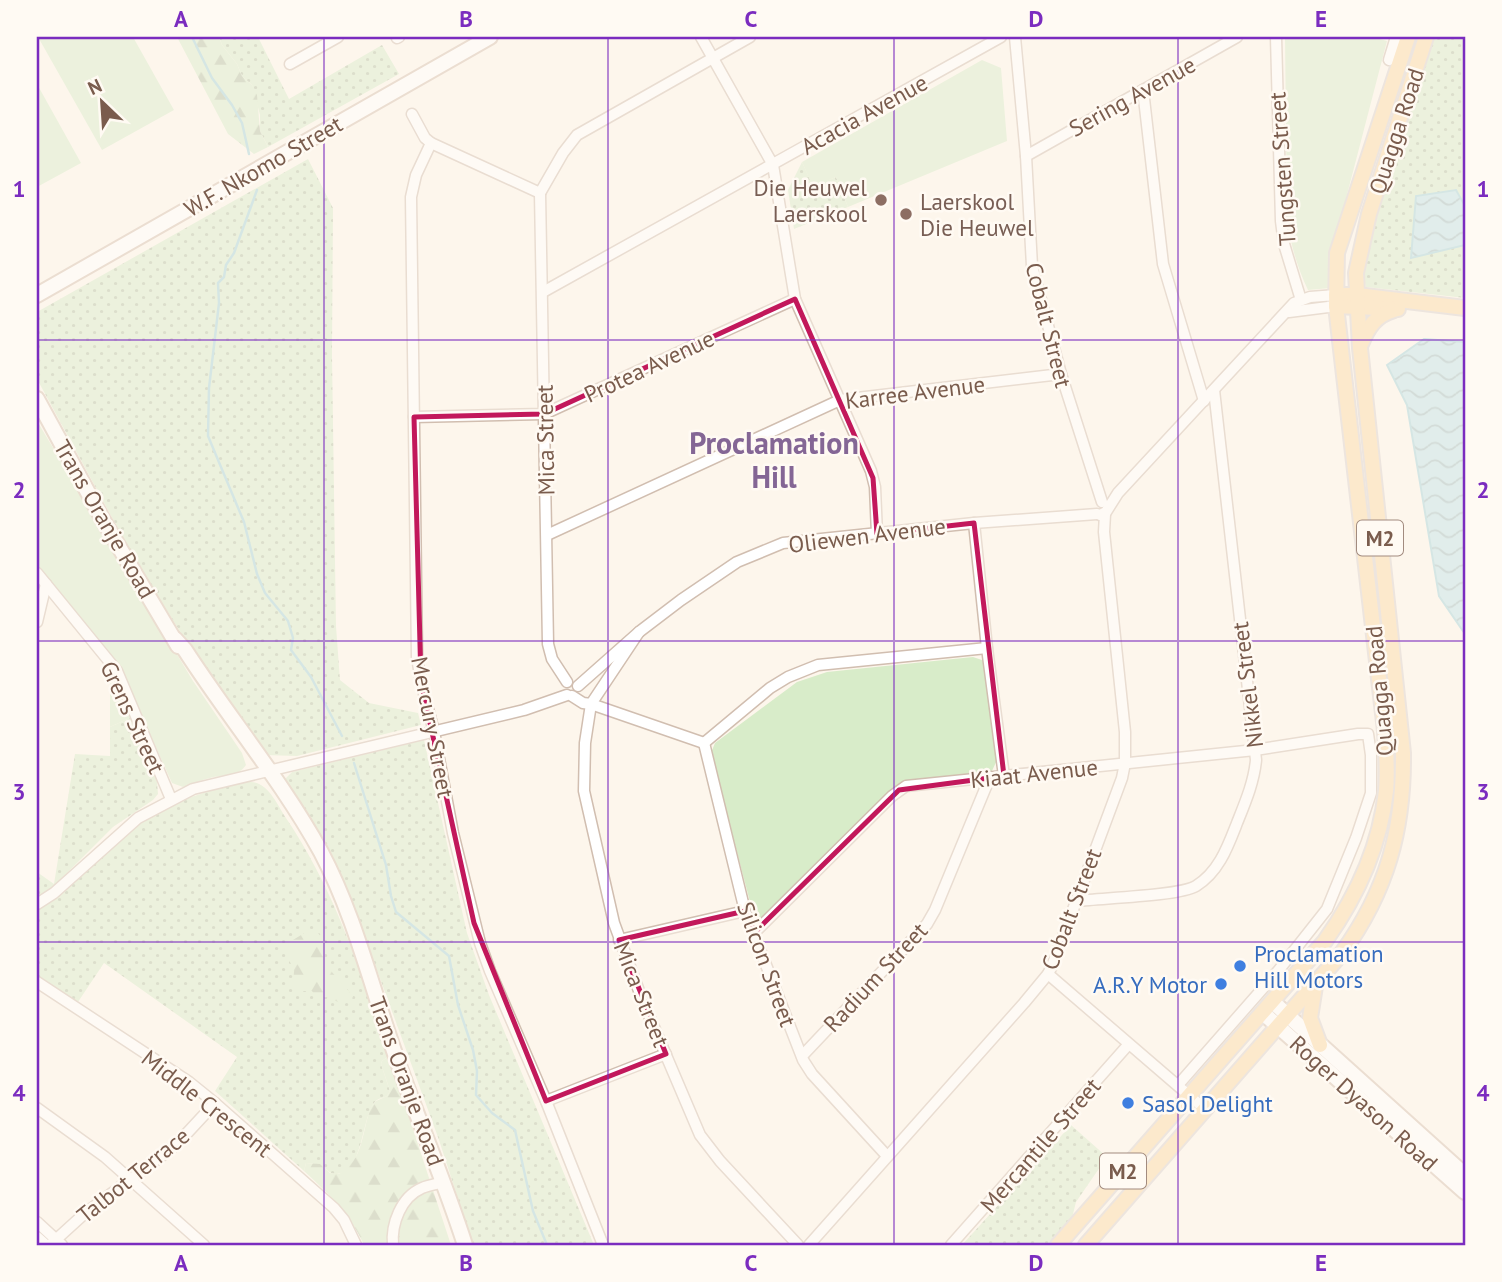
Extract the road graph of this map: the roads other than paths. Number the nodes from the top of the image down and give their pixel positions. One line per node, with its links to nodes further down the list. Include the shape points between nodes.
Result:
1 (490, 37): 21 (main road, W.F. Nkomo Street)
2 (701, 37): 12 (street)
3 (750, 37): 12 (street)
4 (1001, 37): 19 (street, Acacia Avenue)
5 (1015, 37): 18 (street, Cobalt Street)
6 (1237, 37): 15 (street, Sering Avenue)
7 (1276, 37): 26 (street, Tungsten Street, via 1281,221)
8 (1396, 37): 13 (street, Quagga Road)
9 (1408, 37): 28 (main road, Quagga Road / M2, via 1337,253)
10 (1426, 37): 27 (main road, Quagga Road / M2, via 1369,214 1358,256)
11 (333, 38): 14 (street)
12 (712, 58): 19 (street); 20 (street, via 577,135)
13 (1389, 60)
14 (290, 64)
15 (1143, 90): 18 (street, Sering Avenue); 38 (street, via 1163,264)
16 (412, 114): 17 (street)
17 (431, 143): 20 (street); 40 (street, Mercury Street, via 411,197)
18 (1026, 156): 34 (street, Cobalt Street, via 1032,266)
19 (773, 165): 23 (street, Acacia Avenue); 25 (street)
20 (540, 193): 23 (street, Mica Street)
21 (67, 278): 22 (main road); 24 (main road, W.F. Nkomo Street)
22 (37, 285)
23 (542, 292): 39 (street, Mica Street)
24 (37, 295)
25 (795, 299): 37 (street); 39 (street, Protea Avenue)
26 (1301, 300): 28 (street); 31 (street)
27 (1357, 300): 28 (main road); 29 (main road); 30 (main road); 33 (main road, Quagga Road / M2)
28 (1336, 301): 31 (street); 67 (main road, Quagga Road / M2, via 1385,731 1386,791 1374,847 1356,892 1325,941)
29 (1465, 308)
30 (1399, 309): 32 (main road); 33 (main road, via 1374,321)
31 (1289, 312): 35 (street)
32 (1465, 316)
33 (1360, 348): 66 (main road, Quagga Road / M2, via 1404,787 1397,838 1377,896 1355,936)
34 (1061, 374): 37 (street, Karree Avenue); 41 (street, Cobalt Street)
35 (1214, 390): 38 (street); 53 (street, Nikkel Street)
36 (37, 399): 55 (main road, Trans Oranje Road, via 183,657 219,714)
37 (840, 400): 43 (street, via 873,478); 44 (street, Karree Avenue)
38 (1204, 401): 41 (street)
39 (544, 414): 40 (street, Protea Avenue); 44 (street, Mica Street)
40 (414, 417): 51 (street, Mercury Street, via 417,657)
41 (1100, 508): 42 (street, Oliewen Avenue); 54 (street, Cobalt Street)
42 (974, 523): 43 (street, Oliewen Avenue); 49 (street)
43 (877, 534): 48 (street, Oliewen Avenue, via 783,543 746,558)
44 (547, 535): 50 (street, Mica Street, via 548,644 552,659)
45 (37, 573): 46 (street, Grens Street)
46 (47, 584): 47 (street); 58 (street, Grens Street, via 117,671)
47 (37, 622)
48 (639, 632): 50 (street, Oliewen Avenue); 50 (street, Oliewen Avenue)
49 (987, 648): 52 (street, via 818,665 770,688); 56 (street)
50 (575, 692): 51 (street, Oliewen Avenue); 52 (street); 63 (street, Mica Street, via 584,743 584,791)
51 (434, 732): 55 (street, Oliewen Avenue); 75 (street, Mercury Street, via 480,943)
52 (704, 743): 61 (street, Silicon Street)
53 (1255, 750): 54 (street, Kiaat Avenue); 59 (street, Nikkel Street, via 1250,789 1228,846 1210,875 1184,890); 73 (street, Kiaat Avenue, via 1366,734 1371,793 1327,909)
54 (1125, 763): 56 (street, Kiaat Avenue); 59 (street, Cobalt Street)
55 (266, 772): 58 (street, via 213,783); 82 (main road, Trans Oranje Road, via 348,916)
56 (1004, 776): 57 (street, Kiaat Avenue)
57 (990, 777): 62 (street, Kiaat Avenue, via 899,790); 72 (street, Radium Street, via 926,925)
58 (171, 799): 60 (street, via 123,829)
59 (1077, 901): 64 (street, Cobalt Street)
60 (37, 904)
61 (745, 911): 62 (street, Silicon Street); 63 (street)
62 (755, 932): 72 (street, Silicon Street)
63 (619, 940): 71 (street, Mica Street)
64 (1048, 974): 69 (street); 79 (street, Cobalt Street)
65 (37, 982): 76 (street, Middle Crescent)
66 (1315, 985): 68 (main road, Quagga Road / M2); 70 (main road, via 1310,1018)
67 (1268, 1008): 68 (main road, Roger Dyason Road); 74 (main road, Quagga Road / M2)
68 (1282, 1020): 70 (main road, Roger Dyason Road); 78 (main road, Quagga Road / M2); 83 (main road, Roger Dyason Road)
69 (1128, 1045): 73 (street); 93 (street, Mercantile Street)
70 (1320, 1045): 80 (main road, Roger Dyason Road)
71 (666, 1054): 75 (street); 91 (street, Mica Street, via 709,1150)
72 (802, 1056): 79 (street, Silicon Street)
73 (1178, 1085): 74 (street)
74 (1189, 1097): 78 (street); 94 (main road, Quagga Road / M2)
75 (546, 1101): 90 (street, Mercury Street)
76 (215, 1103): 81 (street, Talbot Terrace, via 176,1145); 87 (street, Middle Crescent, via 334,1208)
77 (37, 1108): 81 (street)
78 (1206, 1110): 95 (main road, Quagga Road / M2)
79 (887, 1156): 92 (street, Cobalt Street)
80 (1465, 1175)
81 (130, 1180): 85 (street, Talbot Terrace, via 83,1215); 86 (street)
82 (444, 1182): 88 (street, via 418,1190 407,1200 396,1219); 89 (main road, Trans Oranje Road)
83 (1465, 1192)
84 (38, 1230): 85 (street)
85 (54, 1244)
86 (204, 1245)
87 (356, 1245)
88 (393, 1245)
89 (465, 1245)
90 (603, 1245)
91 (798, 1245)
92 (809, 1245)
93 (951, 1245)
94 (1058, 1245)
95 (1086, 1245)

